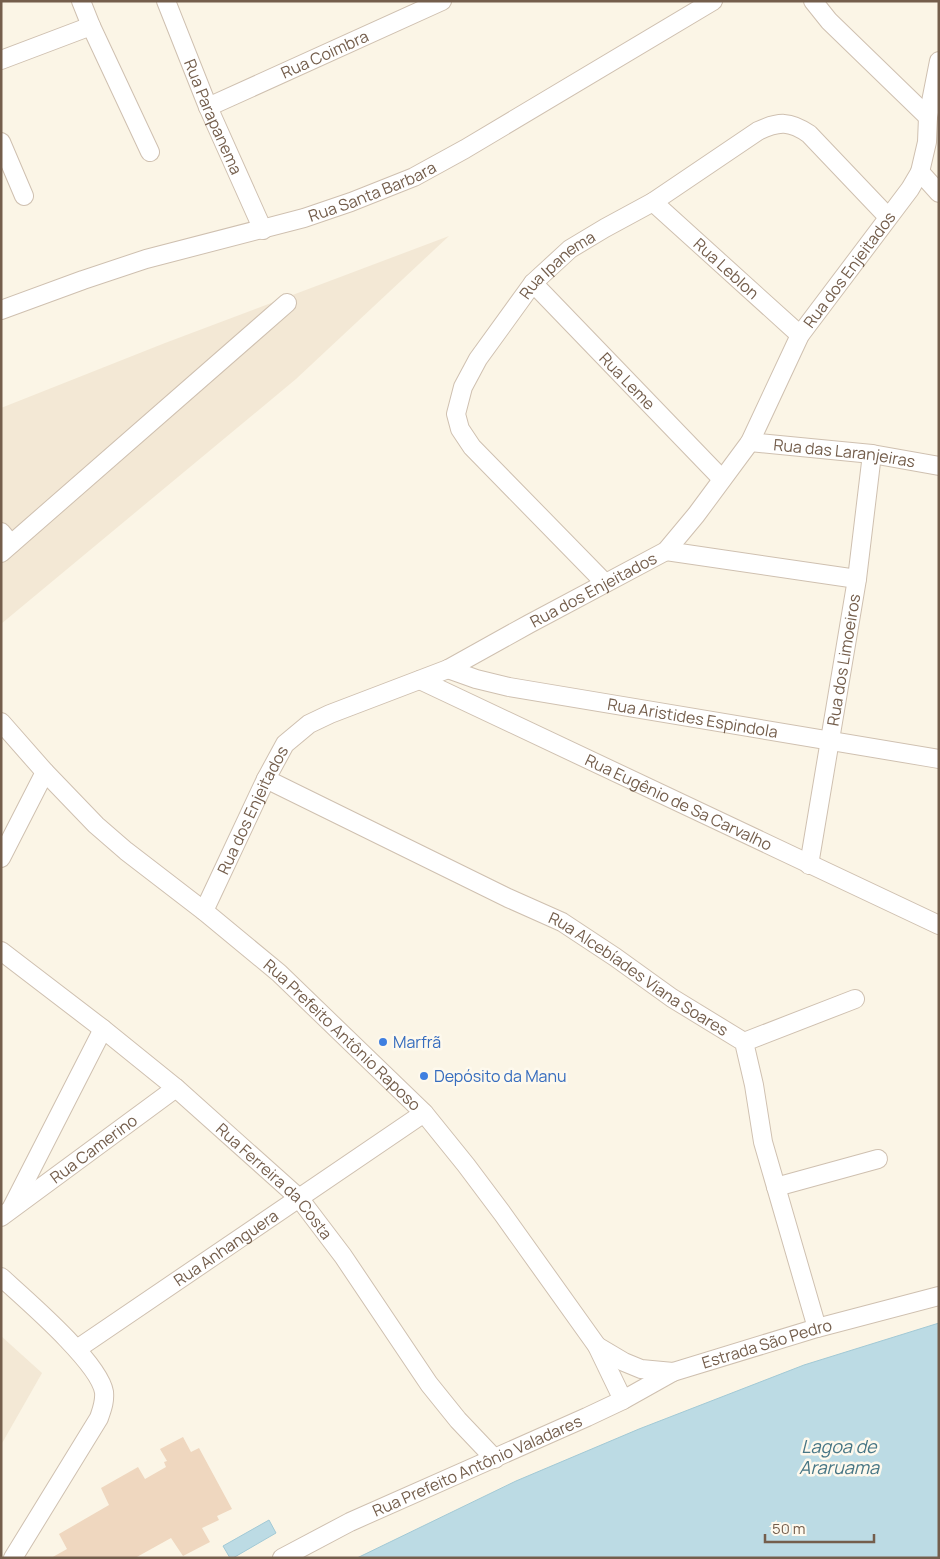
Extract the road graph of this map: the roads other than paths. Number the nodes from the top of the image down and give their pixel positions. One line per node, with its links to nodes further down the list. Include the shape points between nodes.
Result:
1 (81, 1): 6 (street)
2 (166, 1): 9 (street, Rua Parapanema)
3 (442, 1): 9 (street, Rua Coimbra)
4 (713, 1): 18 (street, Rua Santa Barbara, via 414,176 352,202)
5 (813, 1): 10 (street)
6 (91, 26): 7 (street); 12 (street)
7 (1, 60)
8 (939, 60): 10 (street, Rua dos Enjeitados)
9 (208, 107): 18 (street, Rua Parapanema)
10 (928, 117): 13 (street, Rua dos Enjeitados, via 927,142)
11 (1, 142): 15 (street)
12 (150, 152)
13 (920, 172): 14 (street); 17 (street, Rua dos Enjeitados)
14 (939, 193)
15 (24, 196)
16 (653, 202): 17 (street, Rua Ipanema, via 758,131 783,123 796,125 808,134); 19 (street, Rua Ipanema, via 570,249); 22 (street, Rua Leblon)
17 (888, 217): 22 (street, Rua dos Enjeitados)
18 (263, 230): 21 (street, Rua Santa Barbara, via 146,259)
19 (533, 284): 26 (street, Rua Leme); 30 (street, Rua Ipanema, via 478,359 463,387 456,414 460,429 472,447)
20 (287, 304): 27 (street)
21 (1, 310)
22 (800, 335): 23 (street, Rua dos Enjeitados)
23 (750, 442): 24 (street, Rua das Laranjeiras); 26 (street, Rua dos Enjeitados)
24 (872, 454): 25 (street, Rua das Laranjeiras); 29 (street, Rua dos Limoeiros)
25 (939, 466)
26 (722, 479): 28 (street, Rua dos Enjeitados)
27 (5, 543)
28 (666, 551): 29 (street); 30 (street, Rua dos Enjeitados)
29 (857, 579): 34 (street, Rua dos Limoeiros)
30 (605, 584): 31 (street, Rua dos Enjeitados)
31 (448, 668): 32 (street, Rua dos Enjeitados); 34 (street, Rua Aristides Espindola, via 509,687)
32 (420, 680): 37 (street, Rua dos Enjeitados, via 309,724 285,744); 39 (street, Rua Eugênio de Sa Carvalho)
33 (1, 722): 36 (street, Rua Prefeito Antônio Raposo)
34 (829, 739): 35 (street, Rua Aristides Espindola); 39 (street, Rua dos Limoeiros)
35 (939, 758)
36 (45, 772): 38 (street); 40 (street, Rua Prefeito Antônio Raposo, via 96,825)
37 (266, 779): 40 (street, Rua dos Enjeitados); 45 (street, Rua Alcebíades Viana Soares, via 562,922 672,998)
38 (1, 858)
39 (809, 865): 41 (street, Rua Eugênio de Sa Carvalho)
40 (204, 912): 47 (street, Rua Prefeito Antônio Raposo, via 279,973)
41 (939, 925)
42 (1, 951): 44 (street, Rua Ferreira da Costa)
43 (855, 999): 45 (street)
44 (103, 1029): 46 (street, Rua Ferreira da Costa); 51 (street, Rua Camerino)
45 (744, 1042): 49 (street, Rua Alcebíades Viana Soares)
46 (176, 1088): 50 (street, Rua Ferreira da Costa); 51 (street, Rua Camerino)
47 (424, 1113): 50 (street, Rua Anhanguera); 55 (street, Rua Prefeito Antônio Raposo, via 502,1213)
48 (878, 1159): 49 (street)
49 (776, 1187): 54 (street, Rua Alcebíades Viana Soares)
50 (299, 1198): 56 (street, Rua Anhanguera); 59 (street, Rua Ferreira da Costa, via 344,1256 429,1384)
51 (6, 1214)
52 (1, 1276): 56 (street)
53 (939, 1296): 54 (street, Estrada São Pedro)
54 (816, 1328): 57 (street, Estrada São Pedro)
55 (597, 1346): 57 (street, Estrada São Pedro, via 641,1368); 58 (street, Rua Prefeito Antônio Raposo)
56 (77, 1349): 60 (street, via 104,1390 104,1404 99,1418)
57 (672, 1372): 58 (street, Rua Prefeito Antônio Valadares)
58 (623, 1400): 59 (street, Rua Prefeito Antônio Valadares)
59 (495, 1459): 61 (street, Rua Prefeito Antônio Valadares, via 350,1522)
60 (13, 1558)
61 (282, 1558)

